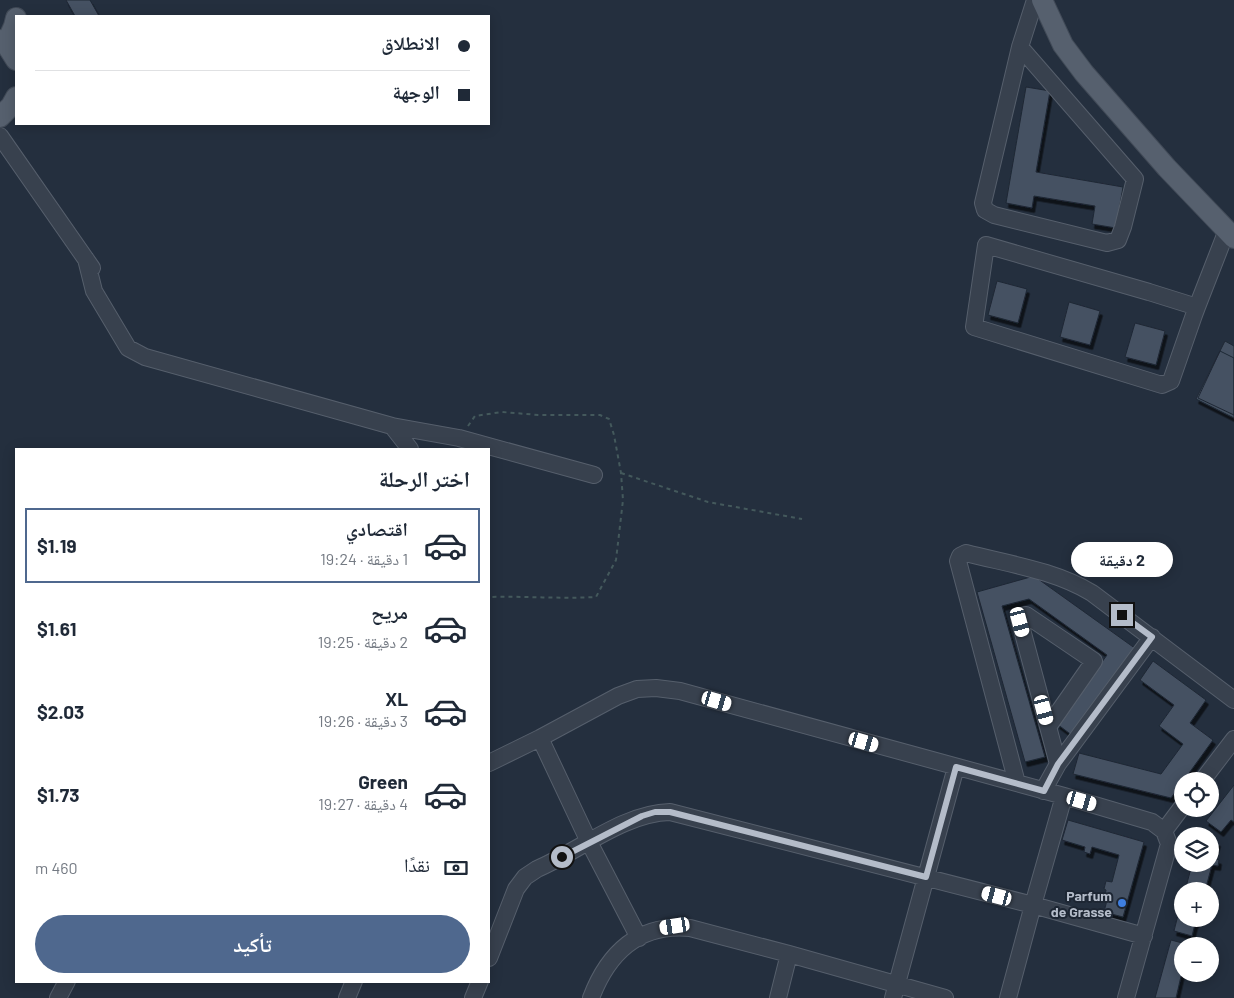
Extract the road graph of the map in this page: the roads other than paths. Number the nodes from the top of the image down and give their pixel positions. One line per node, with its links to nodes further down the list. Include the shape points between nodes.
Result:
1 (21, 0): 4 (main road)
2 (1035, 0): 6 (street)
3 (1042, 0): 11 (main road, via 1063,45 1084,73)
4 (17, 15)
5 (15, 22): 7 (main road)
6 (1020, 47): 6 (street, via 983,203 985,210 1107,243 1118,240 1135,179)
7 (7, 48)
8 (15, 99): 9 (main road)
9 (0, 117)
10 (0, 136): 12 (street)
11 (1230, 234): 14 (street)
12 (86, 259): 13 (street); 15 (street, via 94,291 128,348 145,357)
13 (103, 284)
14 (1197, 307): 14 (street, via 1171,381 1162,385 974,326 986,245)
15 (392, 426): 16 (street); 17 (street, via 459,438)
16 (409, 448)
17 (594, 475)
18 (1152, 637): 19 (street); 24 (street); 27 (street, via 1077,584 966,553 960,556 958,561)
19 (1234, 700)
20 (1048, 727): 20 (street, via 1094,661 1026,615 1019,617); 24 (street)
21 (540, 738): 23 (street); 25 (street, via 618,696 637,689 656,688 680,690); 32 (street)
22 (1234, 739): 26 (street)
23 (490, 763)
24 (1058, 764): 28 (street)
25 (956, 767): 27 (street); 33 (street)
26 (1209, 772)
27 (1017, 783): 28 (street)
28 (1044, 791): 29 (street)
29 (1064, 796): 31 (street, via 1152,822); 34 (street)
30 (1174, 817): 31 (street)
31 (1164, 831): 35 (street, via 1169,844)
32 (589, 842): 33 (street, via 642,816 670,812); 36 (street); 38 (street, via 526,877 516,889)
33 (926, 877): 34 (street); 42 (street)
34 (1032, 905): 35 (street); 49 (street)
35 (1144, 936): 50 (street)
36 (639, 938): 37 (street, via 675,926); 46 (street, via 605,967)
37 (789, 954): 42 (street); 47 (street)
38 (490, 955)
39 (66, 983): 43 (street)
40 (353, 983): 44 (street)
41 (479, 983): 45 (street)
42 (894, 991): 48 (street)
43 (58, 998)
44 (347, 998)
45 (473, 998)
46 (591, 998)
47 (778, 998)
48 (945, 998)
49 (1008, 998)
50 (1126, 998)

